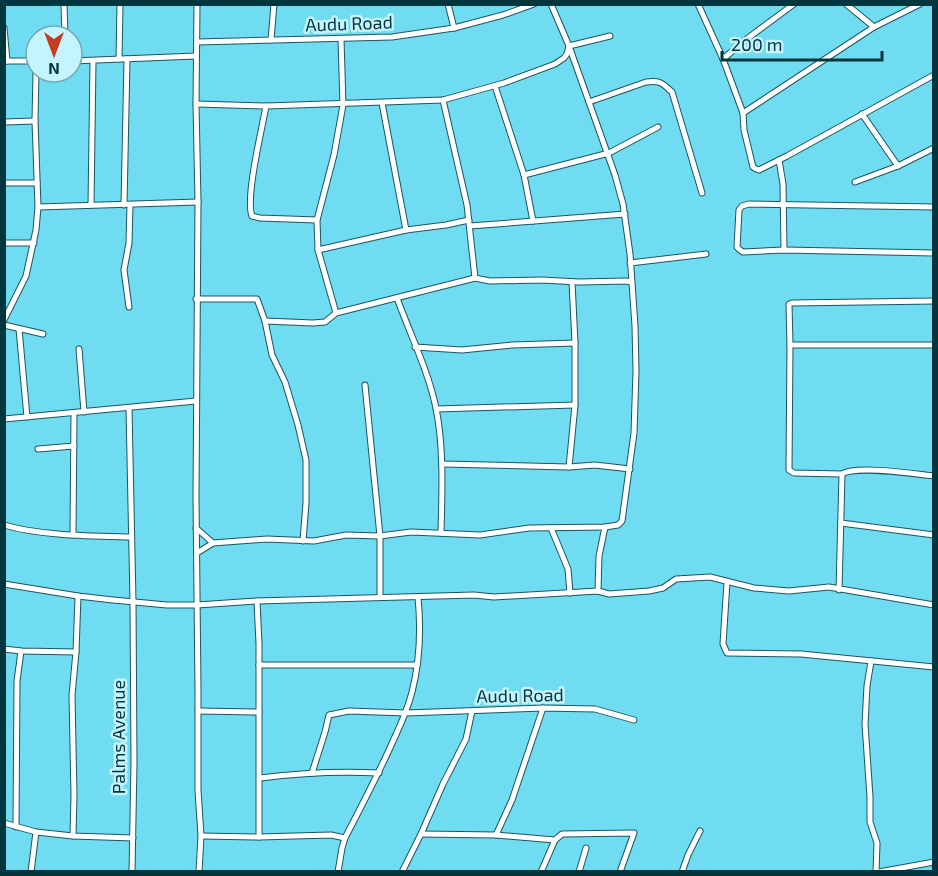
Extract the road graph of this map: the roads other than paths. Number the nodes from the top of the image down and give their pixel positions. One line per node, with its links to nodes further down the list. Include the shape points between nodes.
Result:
1 (64, 4): 12 (street)
2 (120, 4): 23 (street)
3 (197, 4): 19 (street)
4 (274, 4): 18 (street)
5 (448, 4): 15 (street)
6 (534, 4): 15 (street, Audu Road)
7 (551, 4): 20 (street)
8 (698, 4): 22 (street)
9 (794, 4): 22 (street)
10 (846, 4): 13 (street)
11 (920, 4): 13 (street)
12 (65, 24)
13 (874, 27): 38 (street)
14 (4, 28): 28 (street)
15 (454, 28): 17 (street, Audu Road)
16 (610, 36): 20 (street)
17 (341, 39): 18 (street, Audu Road); 36 (street)
18 (271, 40): 19 (street, Audu Road)
19 (197, 42): 21 (street)
20 (569, 46): 31 (street, via 564,58 555,64); 33 (street)
21 (196, 56): 24 (street); 35 (street)
22 (723, 58): 38 (street)
23 (119, 59): 24 (street); 27 (street)
24 (127, 59): 54 (street)
25 (24, 61): 28 (street)
26 (84, 61): 27 (street)
27 (93, 61): 53 (street)
28 (6, 62)
29 (933, 75): 39 (street)
30 (36, 84): 40 (street)
31 (495, 86): 32 (street); 47 (street)
32 (443, 100): 34 (street); 61 (street)
33 (589, 102): 44 (street); 51 (street, via 646,82 655,80 665,85 672,92)
34 (382, 103): 36 (street); 62 (street)
35 (196, 104): 37 (street); 52 (street)
36 (343, 105): 37 (street); 59 (street)
37 (266, 106): 59 (street, via 250,203 252,216)
38 (743, 113): 45 (street, via 753,167 759,170)
39 (862, 114): 45 (street); 46 (street)
40 (35, 121): 41 (street); 50 (street)
41 (4, 122)
42 (658, 127): 44 (street)
43 (933, 148): 46 (street)
44 (609, 153): 47 (street); 58 (street)
45 (779, 160): 55 (street)
46 (898, 166): 48 (street)
47 (524, 175): 60 (street)
48 (855, 182)
49 (4, 183): 50 (street)
50 (37, 183): 56 (street)
51 (702, 193)
52 (198, 202): 54 (street); 74 (street)
53 (91, 205): 54 (street); 56 (street)
54 (127, 205): 76 (street, via 129,243 124,270)
55 (783, 205): 57 (street); 66 (street); 66 (street, via 742,206 737,247 743,252)
56 (38, 207): 64 (street)
57 (933, 207)
58 (625, 214): 60 (street); 69 (street)
59 (317, 220): 65 (street)
60 (533, 221): 61 (street)
61 (469, 223): 62 (street); 70 (street)
62 (406, 230): 65 (street)
63 (4, 243): 64 (street)
64 (34, 243): 78 (street, via 26,276)
65 (318, 250): 77 (street)
66 (784, 250): 67 (street)
67 (933, 253)
68 (706, 254): 69 (street)
69 (630, 263): 72 (street)
70 (475, 278): 71 (street); 73 (street)
71 (572, 282): 72 (street); 83 (street)
72 (631, 282): 101 (street, via 636,371)
73 (397, 298): 77 (street); 86 (street)
74 (196, 299): 79 (street, via 257,299); 89 (street)
75 (933, 301): 84 (street, via 790,303)
76 (129, 307)
77 (336, 314): 79 (street, via 325,322)
78 (4, 320)
79 (265, 321): 114 (street, via 306,460)
80 (4, 325): 81 (street)
81 (19, 329): 82 (street); 95 (street)
82 (43, 334)
83 (575, 343): 86 (street, via 462,350); 90 (street)
84 (790, 345): 85 (street); 102 (street, via 789,470)
85 (933, 345)
86 (415, 347): 92 (street)
87 (79, 349): 93 (street)
88 (364, 385): 112 (street)
89 (196, 401): 91 (street); 107 (street)
90 (575, 405): 92 (street); 100 (street)
91 (129, 408): 93 (street); 113 (street, Palms Avenue)
92 (436, 409): 99 (street)
93 (84, 412): 94 (street)
94 (74, 413): 95 (street); 97 (street)
95 (27, 417): 96 (street)
96 (4, 419)
97 (74, 446): 98 (street); 110 (street)
98 (38, 449)
99 (442, 464): 100 (street); 109 (street)
100 (569, 467): 101 (street)
101 (630, 469): 106 (street, via 622,521)
102 (842, 474): 103 (street); 104 (street)
103 (933, 474)
104 (841, 523): 111 (street); 119 (street)
105 (4, 525): 110 (street)
106 (605, 526): 108 (street); 120 (street)
107 (196, 528): 115 (street); 116 (street)
108 (551, 528): 109 (street, via 480,535); 121 (street, via 568,569)
109 (441, 533): 112 (street)
110 (73, 535): 113 (street)
111 (933, 535)
112 (380, 536): 114 (street, via 346,535); 123 (street)
113 (131, 537): 126 (street, Palms Avenue)
114 (303, 541): 115 (street)
115 (213, 543): 116 (street)
116 (197, 553): 127 (street)
117 (727, 582): 119 (street, via 774,591 822,587); 120 (street, via 698,577 676,579 649,591); 132 (street, via 723,644 727,653 801,654)
118 (4, 584): 122 (street)
119 (839, 590): 128 (street)
120 (598, 591): 121 (street)
121 (570, 593): 124 (street)
122 (78, 596): 126 (street); 131 (street)
123 (380, 597): 124 (street); 125 (street)
124 (418, 597): 134 (street)
125 (257, 601): 127 (street); 133 (street)
126 (133, 602): 127 (street); 155 (street, Palms Avenue)
127 (196, 605): 137 (street)
128 (933, 605)
129 (4, 649): 130 (street)
130 (21, 651): 131 (street); 146 (street, via 17,681)
131 (76, 652): 151 (street, via 72,695)
132 (871, 661): 135 (street); 168 (street, via 865,724 870,822 877,843)
133 (259, 665): 134 (street); 139 (street)
134 (417, 665): 140 (street)
135 (933, 667)
136 (543, 708): 138 (street, Audu Road); 141 (street, Audu Road, via 595,709); 150 (street)
137 (198, 711): 139 (street); 152 (street)
138 (472, 711): 140 (street, Audu Road); 149 (street, via 466,740)
139 (259, 712): 144 (street)
140 (406, 713): 142 (street, Audu Road, via 349,711 329,715); 143 (street)
141 (634, 720)
142 (312, 773): 143 (street); 144 (street)
143 (379, 773): 154 (street)
144 (260, 778): 153 (street)
145 (4, 824): 146 (street)
146 (16, 827): 148 (street)
147 (700, 831): 167 (street)
148 (36, 832): 151 (street); 159 (street)
149 (421, 834): 150 (street); 163 (street)
150 (496, 835): 156 (street)
151 (73, 836): 155 (street)
152 (201, 836): 153 (street); 161 (street)
153 (259, 837): 154 (street)
154 (345, 837): 162 (street)
155 (133, 838): 160 (street, Palms Avenue)
156 (555, 840): 164 (street); 166 (street, via 562,834 634,833)
157 (586, 848): 165 (street)
158 (933, 862): 168 (street)
159 (31, 872)
160 (132, 872)
161 (199, 872)
162 (338, 872)
163 (402, 872)
164 (541, 872)
165 (579, 872)
166 (620, 872)
167 (682, 872)
168 (878, 872)

